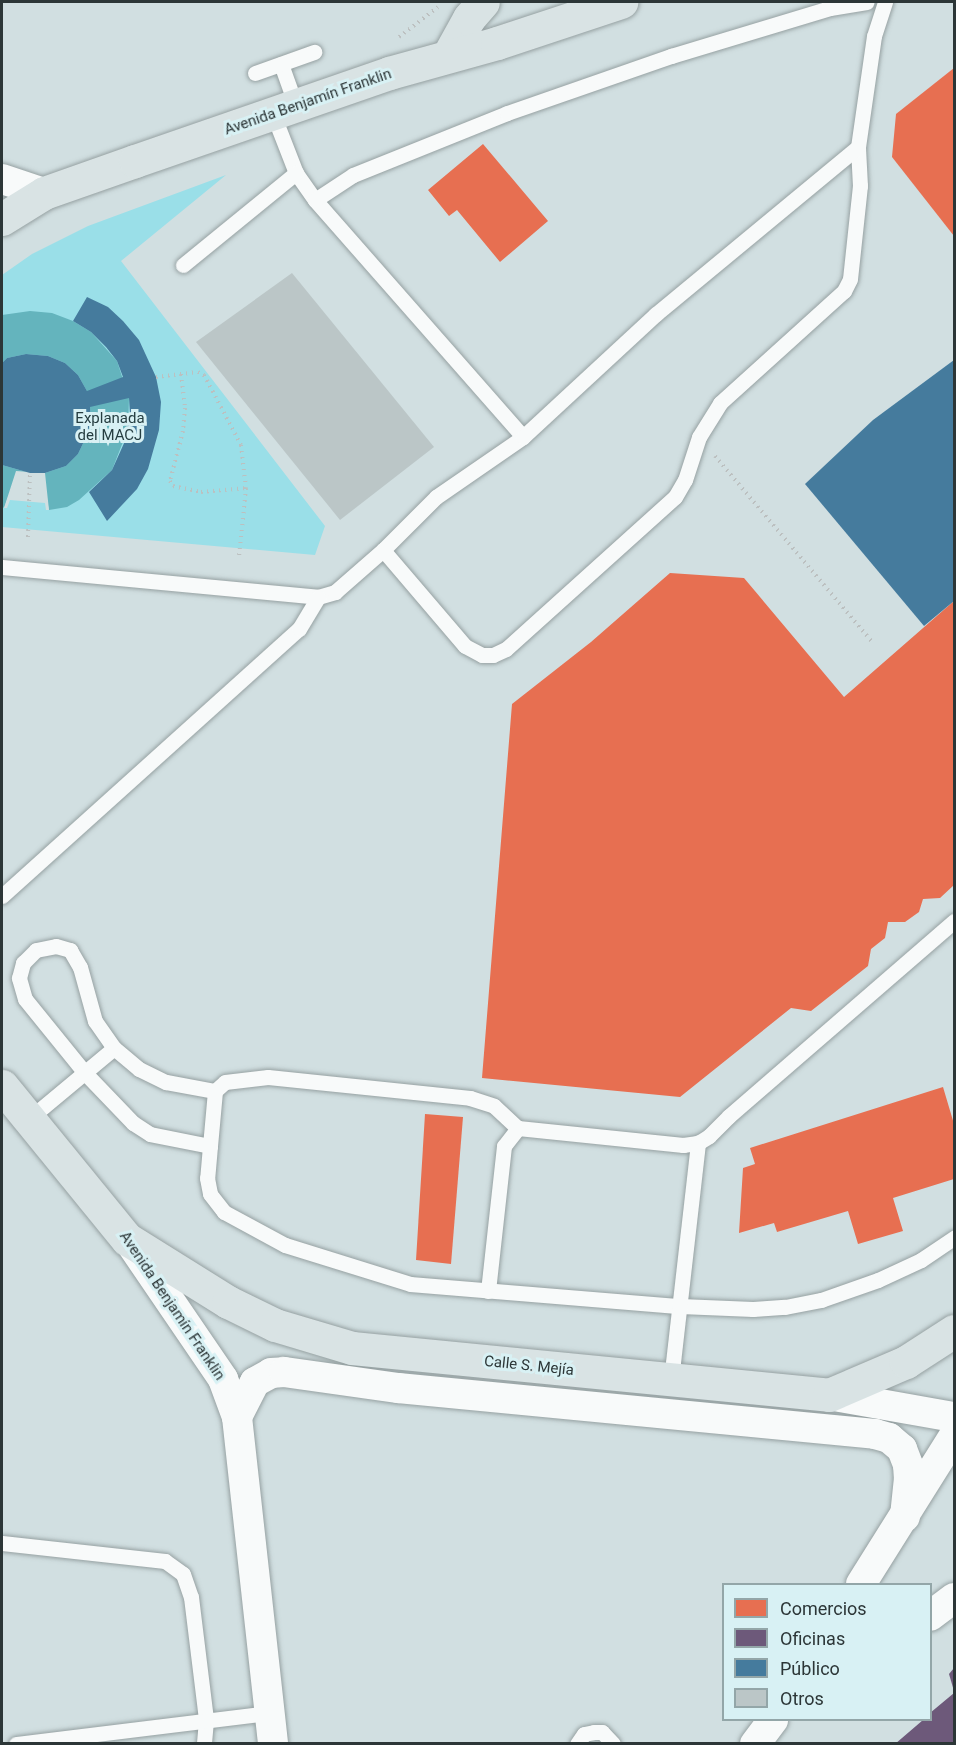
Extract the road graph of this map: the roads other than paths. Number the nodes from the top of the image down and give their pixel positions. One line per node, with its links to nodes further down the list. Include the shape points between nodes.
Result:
1 (483, 2): 6 (main road, via 469,18)
2 (621, 2): 6 (main road, Avenida Benjamín Franklin)
3 (867, 2): 14 (lane, via 830,8 672,56 507,113 353,174)
4 (885, 2): 10 (lane, via 874,36)
5 (314, 52): 7 (lane)
6 (448, 56): 9 (main road, Avenida Benjamín Franklin)
7 (281, 64): 8 (lane); 9 (lane)
8 (255, 73)
9 (285, 110): 11 (lane); 13 (main road, Avenida Benjamín Franklin)
10 (858, 147): 17 (lane, via 656,314); 18 (lane, via 860,186 850,279 844,291 720,403 699,437 675,497 506,649 482,655 465,646)
11 (296, 173): 14 (lane); 16 (lane)
12 (2, 179): 13 (street)
13 (44, 193): 15 (main road, Avenida Benjamín Franklin)
14 (315, 200): 17 (lane)
15 (2, 219)
16 (183, 265)
17 (524, 437): 18 (lane, via 436,497)
18 (383, 550): 20 (lane, via 336,592)
19 (2, 567): 20 (lane)
20 (318, 597): 21 (lane, via 299,629)
21 (2, 896)
22 (954, 921): 29 (lane)
23 (114, 1048): 24 (lane); 24 (lane, via 95,1021 80,967 70,950 56,946 36,950 23,963 19,978 25,999); 26 (lane, via 139,1069 166,1082)
24 (85, 1073): 27 (lane); 30 (lane, via 133,1123 150,1134)
25 (2, 1086): 27 (main road, Avenida Benjamín Franklin)
26 (215, 1091): 28 (lane, via 225,1082 268,1077 470,1098 494,1106); 30 (lane)
27 (30, 1118): 32 (main road, Avenida Benjamín Franklin)
28 (518, 1128): 29 (lane, via 683,1145); 33 (lane, via 504,1146)
29 (698, 1143): 34 (lane)
30 (210, 1146): 33 (lane, via 210,1194 225,1212 285,1245 411,1284)
31 (954, 1238): 34 (lane, via 921,1260 821,1300 753,1309)
32 (127, 1239): 36 (main road, Calle S. Mejía, via 228,1302 275,1324 352,1348); 39 (street, Avenida Benjamín Franklin, via 223,1379)
33 (488, 1291): 34 (lane)
34 (680, 1306): 36 (lane)
35 (954, 1331): 37 (main road, via 906,1362)
36 (671, 1380): 37 (main road, Calle S. Mejía)
37 (829, 1395): 38 (street, Calle S. Mejía)
38 (954, 1417)
39 (237, 1418): 41 (street, via 255,1382 271,1373 284,1372 410,1389 875,1434 889,1438 902,1449 908,1465); 46 (street, Avenida Benjamín Franklin)
40 (954, 1436): 41 (street)
41 (904, 1517): 43 (street)
42 (2, 1543): 47 (lane, via 165,1561 183,1574 191,1597)
43 (862, 1583)
44 (954, 1598): 45 (street)
45 (932, 1614)
46 (270, 1713): 47 (lane); 52 (street, Avenida Benjamín Franklin)
47 (206, 1720): 49 (lane); 51 (lane)
48 (772, 1721): 55 (street)
49 (138, 1736): 50 (lane)
50 (16, 1743)
51 (204, 1743)
52 (273, 1743)
53 (578, 1743): 54 (lane, via 584,1734 602,1732)
54 (613, 1743)
55 (755, 1743)

